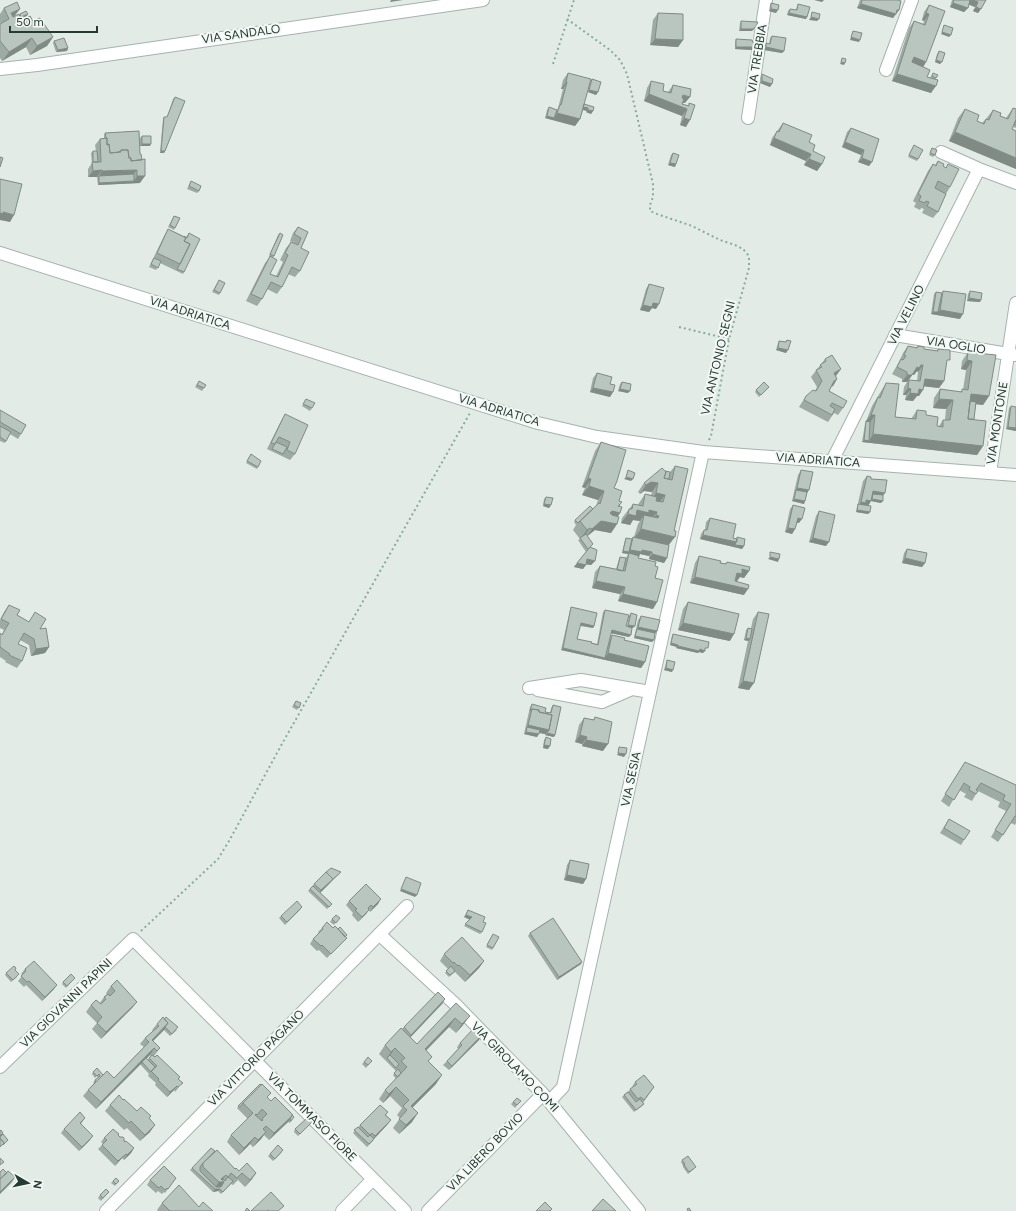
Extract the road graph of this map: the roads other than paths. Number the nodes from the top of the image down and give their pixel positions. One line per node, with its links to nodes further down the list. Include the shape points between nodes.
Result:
1 (483, 0): 4 (street, VIA SANDALO)
2 (766, 0): 6 (street, VIA TREBBIA)
3 (912, 0): 5 (street)
4 (0, 69)
5 (886, 70)
6 (748, 118)
7 (941, 152): 8 (street)
8 (979, 169): 9 (street); 12 (street, VIA VELINO)
9 (1016, 183)
10 (0, 253): 14 (street, VIA ADRIATICA, via 538,423 597,438)
11 (1016, 302): 13 (street, VIA MONTONE)
12 (895, 335): 13 (street, VIA OGLIO); 15 (street, VIA VELINO)
13 (1012, 355): 16 (street, VIA MONTONE)
14 (703, 452): 15 (street, VIA ADRIATICA); 19 (street, VIA SESIA)
15 (832, 461): 16 (street, VIA ADRIATICA)
16 (990, 473): 17 (street, VIA ADRIATICA)
17 (1016, 475)
18 (632, 689): 18 (street, via 602,702 529,688 581,680); 19 (street)
19 (650, 692): 25 (street, VIA SESIA, via 563,1086)
20 (407, 906): 21 (street, VIA VITTORIO PAGANO)
21 (379, 934): 23 (street, VIA VITTORIO PAGANO); 25 (street, VIA GIROLAMO COMI, via 456,1006)
22 (133, 939): 23 (street, VIA TOMMASO FIORE); 24 (street, VIA GIOVANNI PAPINI)
23 (254, 1060): 26 (street, VIA TOMMASO FIORE); 27 (street, VIA VITTORIO PAGANO)
24 (0, 1067)
25 (546, 1097): 30 (street, VIA LIBERO BOVIO); 31 (street, VIA GIROLAMO COMI)
26 (374, 1179): 28 (street); 29 (street, VIA TOMMASO FIORE)
27 (106, 1211)
28 (342, 1211)
29 (405, 1211)
30 (428, 1211)
31 (639, 1211)

